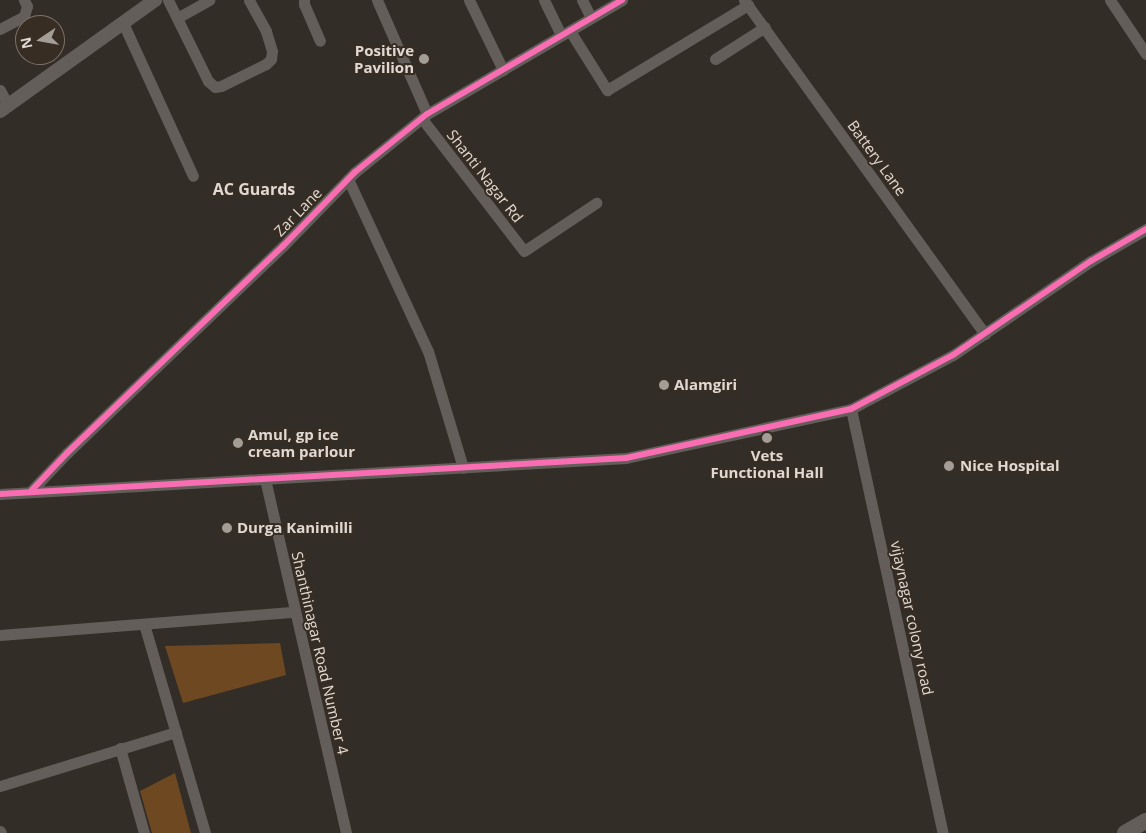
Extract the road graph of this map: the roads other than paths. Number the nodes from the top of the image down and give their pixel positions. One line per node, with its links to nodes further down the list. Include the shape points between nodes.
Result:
1 (24, 0): 18 (street, via 27,6 24,16)
2 (156, 0): 16 (street)
3 (168, 0): 14 (street)
4 (209, 0): 14 (street)
5 (249, 0): 14 (street, via 266,32 272,58 221,86 215,87 208,81)
6 (304, 0): 20 (street)
7 (377, 0): 26 (street, Shanti Nagar Rd)
8 (469, 0): 23 (street)
9 (544, 0): 19 (street)
10 (582, 0): 15 (street)
11 (622, 0): 15 (street, Zar Lane)
12 (1110, 0): 21 (street)
13 (746, 2): 17 (street, Battery Lane); 19 (street, via 607,90)
14 (177, 18)
15 (591, 18): 19 (street, Zar Lane)
16 (123, 23): 25 (street); 27 (street)
17 (765, 27): 22 (street); 31 (street, Battery Lane)
18 (0, 29)
19 (566, 33): 23 (street, Zar Lane)
20 (320, 41)
21 (1146, 54)
22 (715, 59)
23 (503, 70): 26 (street, Zar Lane)
24 (0, 90): 25 (street)
25 (4, 108)
26 (425, 117): 28 (street, Zar Lane); 29 (street, Shanti Nagar Rd, via 524,251)
27 (193, 176)
28 (348, 179): 33 (street, via 428,350); 35 (street, Zar Lane)
29 (596, 203)
30 (1146, 228): 31 (street, via 1091,261)
31 (985, 334): 32 (street, via 953,355)
32 (851, 409): 33 (street, via 626,458); 48 (street, vijaynagar colony road)
33 (463, 468): 34 (street)
34 (265, 479): 35 (street); 37 (street, Shanthinagar Road Number 4)
35 (30, 492): 36 (street)
36 (0, 494)
37 (294, 612): 38 (street); 47 (street, Shanthinagar Road Number 4)
38 (144, 624): 39 (street); 40 (street)
39 (0, 635)
40 (176, 732): 41 (street); 46 (street)
41 (120, 748): 42 (street); 45 (street)
42 (0, 786)
43 (1146, 821): 44 (main road)
44 (1127, 832)
45 (144, 833)
46 (205, 833)
47 (346, 833)
48 (943, 833)

